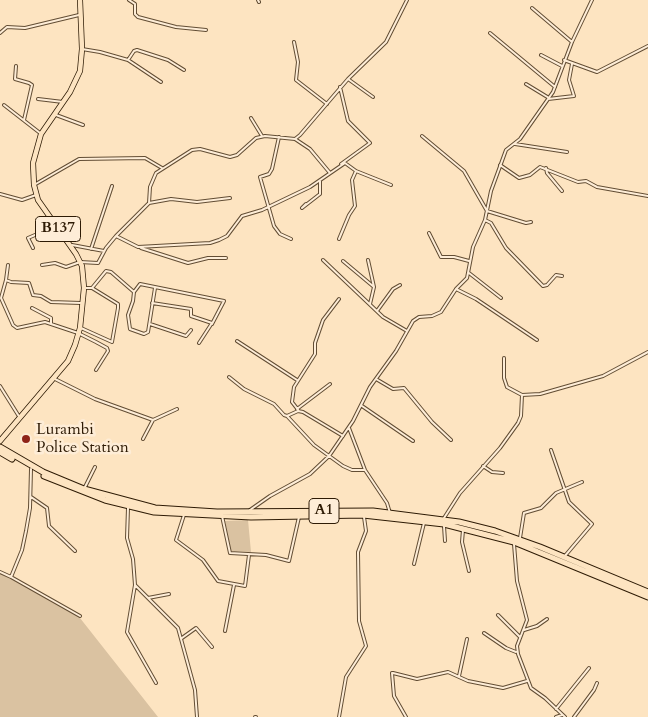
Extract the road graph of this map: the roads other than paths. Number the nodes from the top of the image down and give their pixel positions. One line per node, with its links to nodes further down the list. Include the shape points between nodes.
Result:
1 (80, 0): 6 (main road, B137)
2 (129, 0): 7 (street, via 135,4 138,17 176,27)
3 (407, 0): 21 (street, via 386,42)
4 (592, 0): 11 (street)
5 (532, 8): 11 (street)
6 (81, 15): 8 (street, via 25,28 7,27); 13 (main road, B137)
7 (206, 30)
8 (0, 33)
9 (490, 34): 25 (street)
10 (294, 42): 30 (street, via 298,62 295,78)
11 (572, 42): 16 (street)
12 (648, 46): 17 (street, via 596,72)
13 (82, 49): 15 (street); 29 (main road, B137, via 78,76)
14 (541, 55): 19 (street)
15 (128, 60): 20 (street, via 137,50 168,60); 22 (street)
16 (564, 60): 17 (street); 19 (street)
17 (572, 64): 27 (street, via 569,80 574,96)
18 (16, 66): 34 (street, via 15,79 32,86)
19 (562, 66): 25 (street)
20 (184, 70)
21 (348, 79): 24 (street); 26 (street)
22 (160, 82)
23 (526, 84): 27 (street)
24 (340, 87): 30 (street); 43 (street, via 348,121 370,144)
25 (555, 87): 27 (street)
26 (373, 96)
27 (548, 98): 41 (street)
28 (38, 99): 29 (street)
29 (62, 102): 32 (main road, B137)
30 (327, 104): 40 (street)
31 (4, 106): 34 (street)
32 (54, 114): 35 (street); 36 (main road, B137)
33 (252, 118): 37 (street)
34 (24, 120): 36 (street)
35 (83, 125)
36 (41, 134): 50 (main road, B137, via 33,163)
37 (262, 136): 39 (street); 45 (street, via 253,139 234,156 225,157 196,149)
38 (422, 136): 61 (street, via 464,171)
39 (279, 137): 40 (street); 60 (street, via 270,174 260,177)
40 (294, 139): 48 (street, via 310,149)
41 (515, 144): 42 (street); 44 (street, via 508,148)
42 (567, 152)
43 (340, 164): 47 (street, via 345,163); 48 (street)
44 (500, 164): 46 (street, via 521,178 530,175 537,167); 61 (street)
45 (162, 168): 50 (street, via 145,158 79,159); 58 (street, via 151,182)
46 (546, 168): 53 (street); 56 (street, via 578,182 586,180 597,187)
47 (356, 171): 51 (street); 68 (street, via 352,180 355,206)
48 (330, 173): 49 (street)
49 (320, 181): 59 (street, via 320,194); 60 (street)
50 (34, 185): 55 (main road, B137)
51 (391, 185)
52 (112, 186): 72 (street)
53 (562, 191)
54 (0, 194): 55 (street, via 22,200)
55 (36, 195): 64 (main road, B137)
56 (648, 196)
57 (230, 198): 58 (street, via 197,202 171,198)
58 (149, 203): 66 (street)
59 (306, 204)
60 (269, 206): 67 (street, via 274,226 280,234); 70 (street, via 242,216 227,236 210,243)
61 (487, 211): 62 (street); 63 (street)
62 (485, 220): 78 (street); 83 (street, via 491,223 506,248 543,286 556,275)
63 (532, 222)
64 (56, 226): 69 (main road, B137); 71 (street, via 28,238)
65 (429, 232): 78 (street, via 441,257)
66 (116, 236): 70 (street); 73 (street)
67 (291, 238)
68 (340, 239)
69 (70, 245): 72 (street); 79 (main road, B137)
70 (138, 247): 74 (street, via 188,263)
71 (33, 248)
72 (91, 249): 73 (street)
73 (104, 252): 79 (street, via 98,263)
74 (226, 258)
75 (323, 260): 96 (street)
76 (368, 260): 86 (street)
77 (343, 261): 86 (street)
78 (469, 261): 82 (street)
79 (80, 262): 81 (street, via 66,267 55,263); 87 (main road, B137)
80 (8, 264): 84 (street)
81 (42, 265)
82 (469, 273): 90 (street); 92 (street)
83 (562, 276)
84 (6, 280): 95 (street, via 30,284 33,295 51,302); 99 (street, via 1,298 13,326 17,328 39,322)
85 (400, 285): 98 (street, via 393,289)
86 (374, 286): 96 (street)
87 (84, 288): 88 (street); 95 (main road, B137)
88 (92, 288): 91 (street, via 106,271); 102 (street, via 119,305 113,341)
89 (154, 288): 91 (street, via 139,284); 94 (street); 101 (street, via 224,301)
90 (456, 289): 104 (street, via 441,312 416,318); 105 (street, via 476,298)
91 (134, 292): 100 (street, via 128,315 130,330 146,334)
92 (501, 298)
93 (339, 299): 114 (street, via 323,320 315,342 315,354)
94 (152, 302): 100 (street); 101 (street, via 191,309 190,316)
95 (83, 303): 102 (main road, B137)
96 (370, 304): 98 (street)
97 (32, 308): 99 (street, via 51,318)
98 (377, 311): 104 (street)
99 (51, 324): 102 (street)
100 (150, 324): 103 (street, via 186,336)
101 (212, 324): 107 (street)
102 (79, 330): 110 (street, via 107,348 106,356); 112 (main road, B137, via 72,354)
103 (191, 330)
104 (407, 331): 113 (street)
105 (537, 340)
106 (237, 341): 114 (street)
107 (199, 343)
108 (648, 352): 117 (street, via 603,376 540,394)
109 (504, 358): 117 (street, via 507,387)
110 (96, 370)
111 (229, 377): 121 (street)
112 (55, 379): 122 (main road, B137); 123 (street, via 95,399)
113 (376, 379): 118 (street); 127 (street, via 393,389 404,388 434,426)
114 (297, 380): 120 (street, via 291,399)
115 (330, 384): 120 (street)
116 (0, 386): 122 (street)
117 (522, 395): 134 (street, via 518,423)
118 (362, 406): 124 (street); 129 (street)
119 (176, 409): 123 (street)
120 (298, 410): 121 (street); 125 (street)
121 (288, 416): 133 (street, via 314,445)
122 (20, 418): 128 (main road, B137)
123 (153, 420): 126 (street)
124 (349, 428): 125 (street); 137 (street)
125 (343, 436): 133 (street)
126 (143, 439)
127 (451, 440)
128 (0, 441)
129 (413, 441)
130 (0, 447): 140 (highway, A1, via 43,472)
131 (551, 450): 141 (street)
132 (0, 452): 136 (highway, A1)
133 (329, 456): 137 (street, via 349,470); 144 (street, via 310,474)
134 (483, 466): 138 (street, via 492,472); 151 (street, via 444,514)
135 (95, 467): 140 (street)
136 (31, 469): 142 (street); 143 (highway, A1, via 91,496)
137 (365, 470): 145 (street)
138 (504, 473)
139 (582, 482): 141 (street)
140 (84, 489): 144 (highway, A1, via 167,509)
141 (564, 489): 154 (street, via 556,492 541,508 524,513); 157 (street, via 569,502 592,524)
142 (31, 497): 155 (street, via 47,508 49,526); 161 (street, via 22,550)
143 (128, 506): 146 (highway, A1); 163 (street, via 127,538)
144 (249, 512): 145 (highway, A1, via 355,510)
145 (390, 513): 151 (highway, A1)
146 (184, 515): 149 (highway, A1); 162 (street, via 176,540 204,560 218,581)
147 (300, 515): 148 (highway, A1); 149 (highway, A1); 156 (street, via 289,561 266,555)
148 (363, 515): 150 (highway, A1); 187 (street, via 366,531 358,552 359,621 366,646 346,677)
149 (222, 516): 156 (street, via 228,551)
150 (424, 521): 151 (highway, A1); 158 (street)
151 (444, 522): 152 (highway, A1); 153 (street); 154 (highway, A1, via 489,530)
152 (463, 528): 154 (highway, A1); 159 (street, via 462,542)
153 (444, 541)
154 (517, 541): 157 (highway, A1); 166 (highway, A1); 171 (street, via 517,581 527,620)
155 (75, 552)
156 (249, 555): 162 (street, via 246,585)
157 (564, 557): 164 (highway, A1)
158 (414, 564)
159 (470, 571)
160 (0, 572): 161 (street)
161 (12, 577): 169 (street)
162 (234, 584): 172 (street)
163 (135, 585): 167 (street); 182 (street, via 127,632)
164 (648, 592)
165 (169, 594): 167 (street)
166 (648, 597)
167 (148, 598): 175 (street, via 175,624)
168 (498, 615): 174 (street)
169 (80, 616)
170 (547, 619): 171 (street)
171 (524, 630): 174 (street)
172 (225, 632)
173 (484, 633): 178 (street)
174 (520, 636): 178 (street)
175 (181, 638): 177 (street, via 196,628); 186 (street, via 196,690)
176 (466, 639): 180 (street)
177 (212, 647)
178 (517, 652): 181 (street)
179 (589, 668): 184 (street)
180 (459, 676): 181 (street, via 474,683 503,688); 188 (street, via 446,672 416,679 392,673 394,696)
181 (527, 681): 184 (street)
182 (156, 683)
183 (597, 683): 190 (street)
184 (556, 709): 185 (street)
185 (564, 716): 189 (street)
186 (197, 717)
187 (339, 717)
188 (406, 717)
189 (556, 717)
190 (574, 717)

